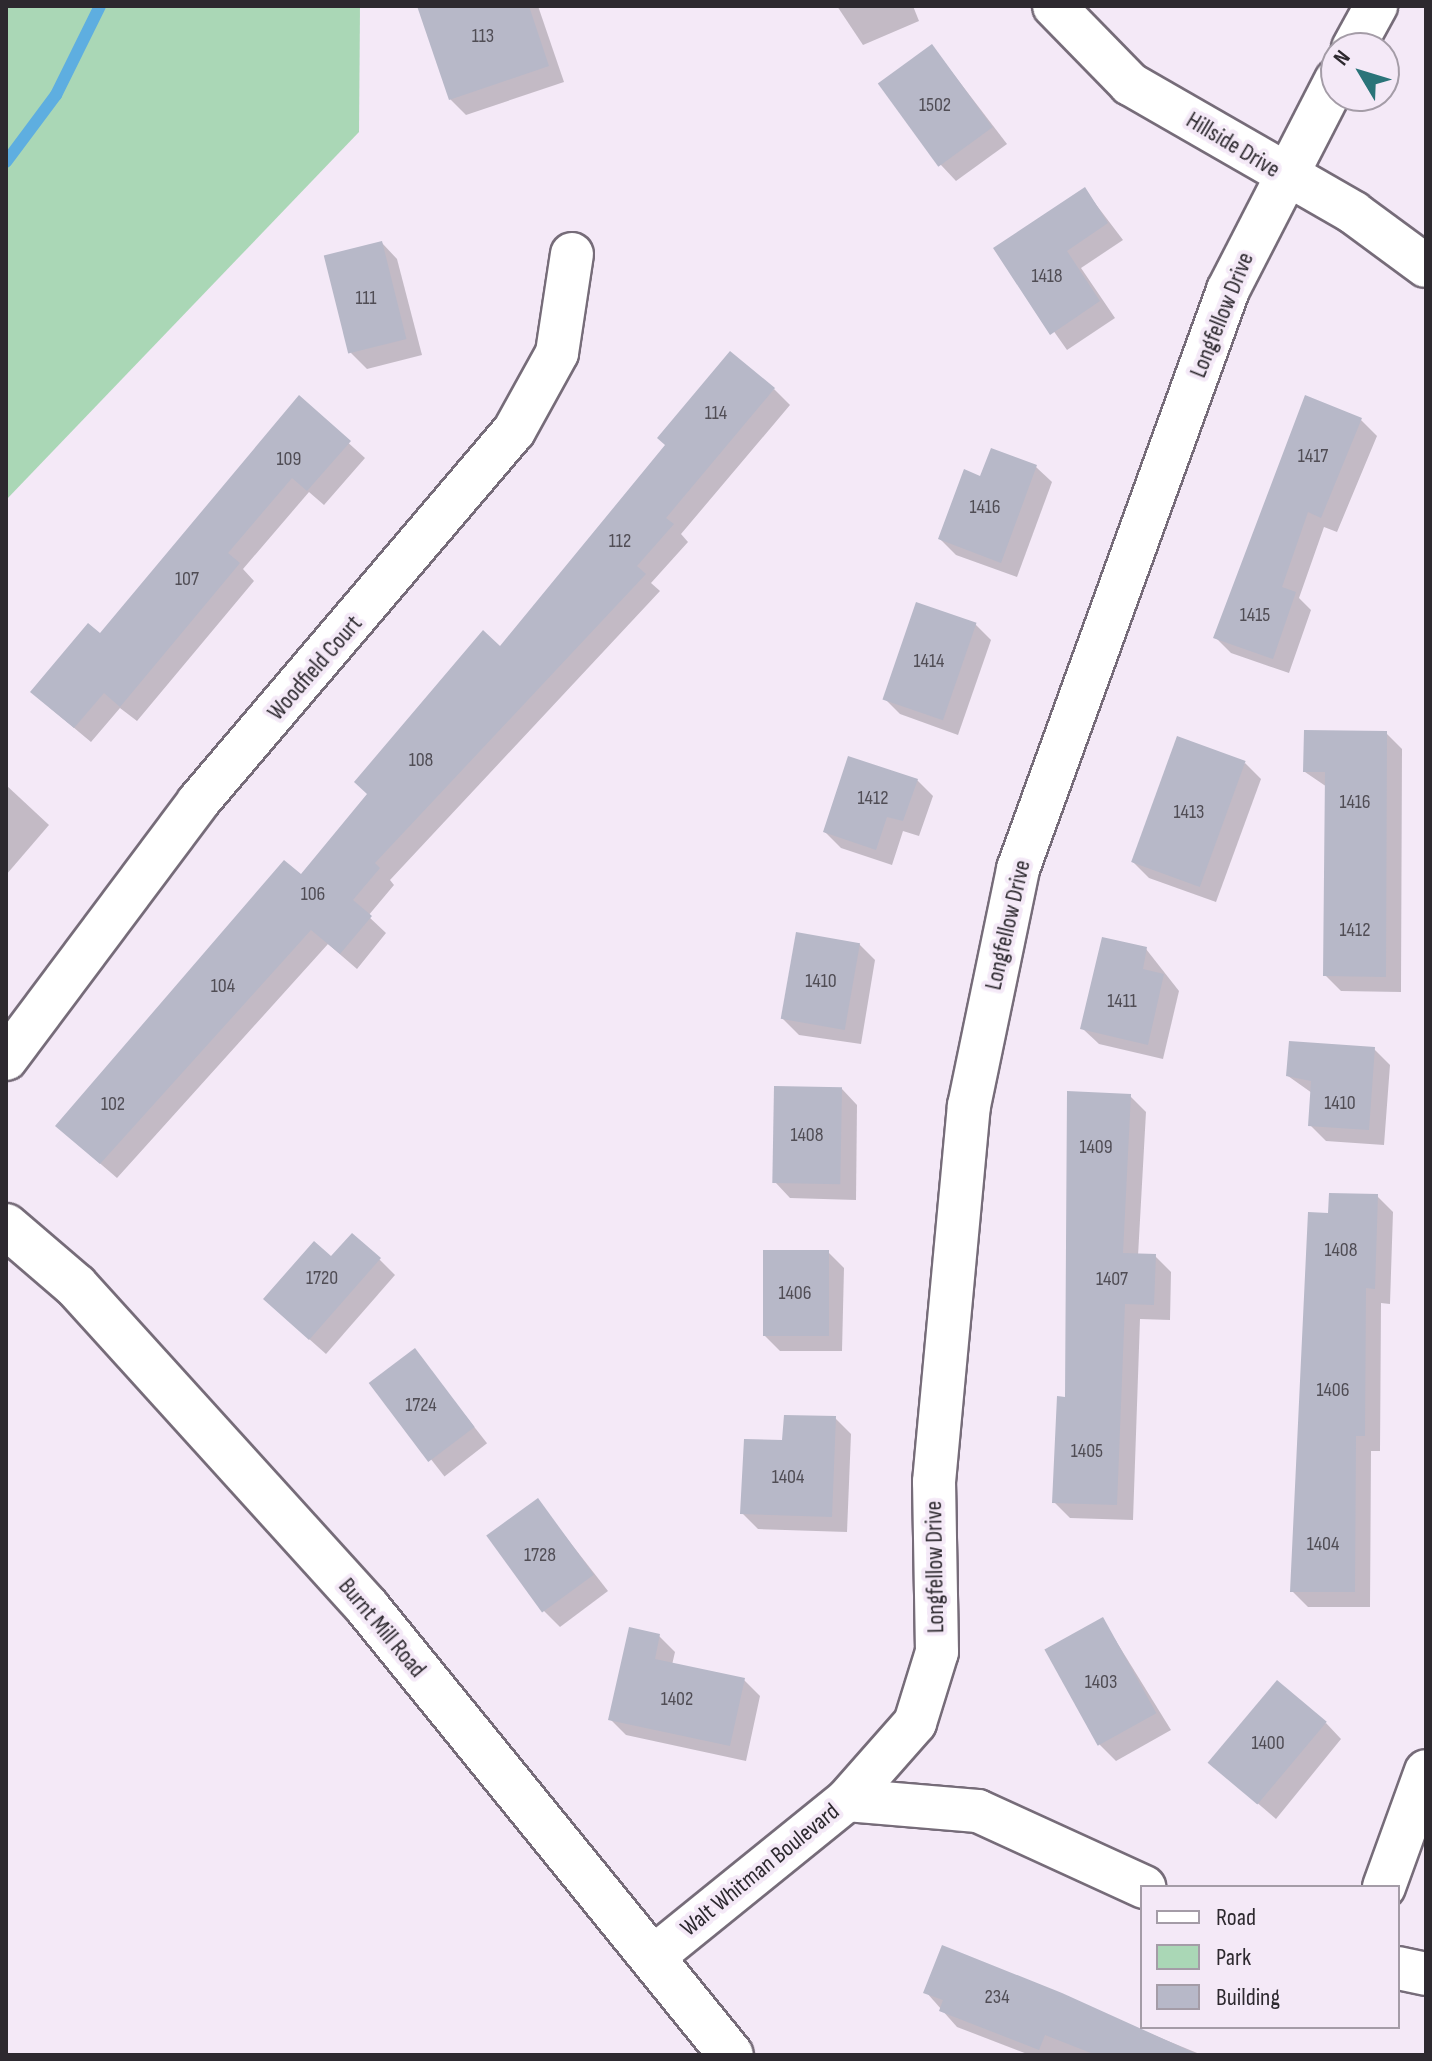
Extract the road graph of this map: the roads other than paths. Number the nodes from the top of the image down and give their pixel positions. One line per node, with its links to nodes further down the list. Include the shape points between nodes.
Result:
1 (1054, 6): 5 (street, Hillside Drive, via 1130,84)
2 (1376, 6): 3 (street)
3 (1362, 32)
4 (1320, 110): 5 (street, Longfellow Drive)
5 (1285, 176): 7 (street, Hillside Drive, via 1354,213); 11 (street, Longfellow Drive, via 1228,290 1018,869 969,1106 934,1482 937,1652 915,1723)
6 (572, 254): 8 (street, Woodfield Court, via 557,353 514,431 198,802)
7 (1426, 266)
8 (6, 1059)
9 (6, 1226): 14 (main road, Burnt Mill Road, via 76,1286 367,1607)
10 (1426, 1771): 13 (street)
11 (847, 1800): 12 (street, Walt Whitman Boulevard, via 978,1811); 14 (street, Walt Whitman Boulevard)
12 (1140, 1885)
13 (1385, 1885)
14 (653, 1957): 17 (main road, Burnt Mill Road)
15 (1400, 1968): 16 (street)
16 (1426, 1974)
17 (731, 2055)

